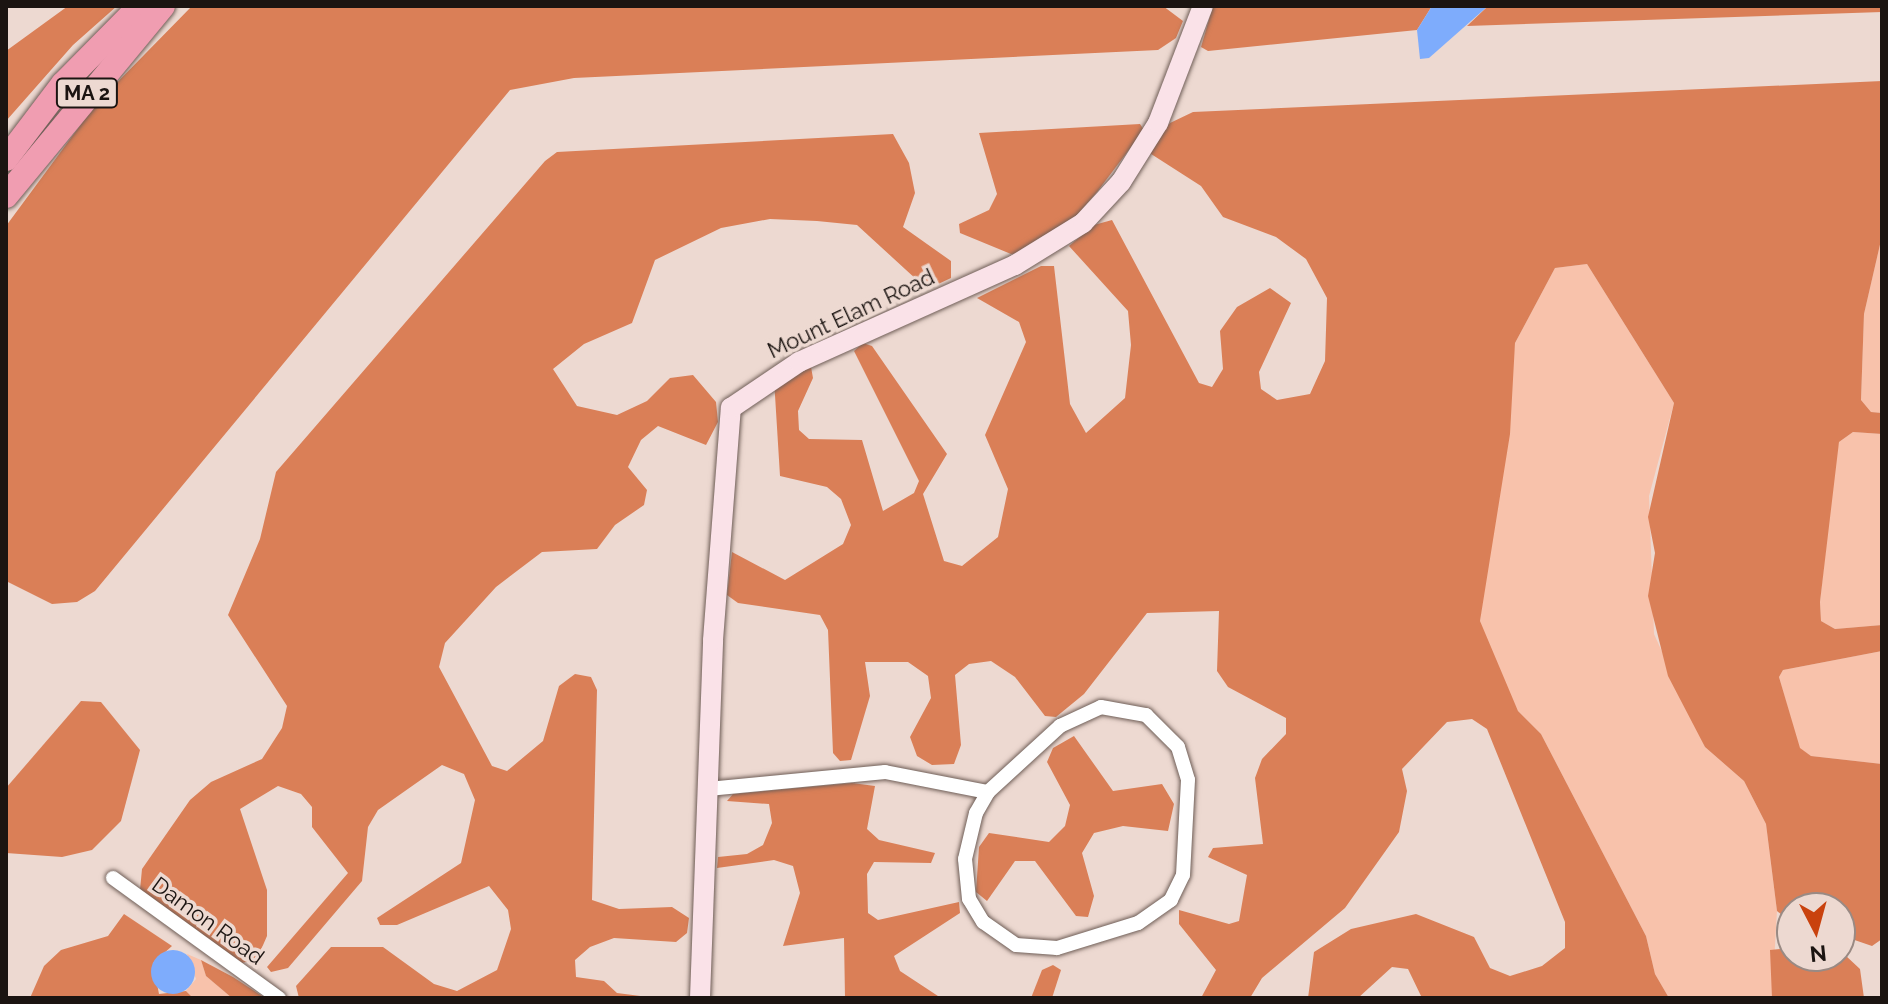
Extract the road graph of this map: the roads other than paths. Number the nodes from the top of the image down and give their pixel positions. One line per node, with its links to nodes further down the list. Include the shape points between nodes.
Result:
1 (140, 6): 4 (highway, MA 2, via 63,84)
2 (163, 6): 5 (highway, MA 2)
3 (1203, 6): 6 (main road, Mount Elam Road, via 1158,123 1121,182 1083,223 1022,261 799,362 734,403 715,612)
4 (6, 159)
5 (6, 196)
6 (708, 789): 7 (street, via 871,771); 10 (main road, Mount Elam Road)
7 (988, 792): 7 (street, via 976,813 966,886 983,922 1004,939 1030,948 1070,944 1150,917 1178,888 1188,849 1186,768 1172,737 1146,715 1113,707 1079,714)
8 (113, 878): 9 (street, Damon Road)
9 (279, 998)
10 (700, 998)

